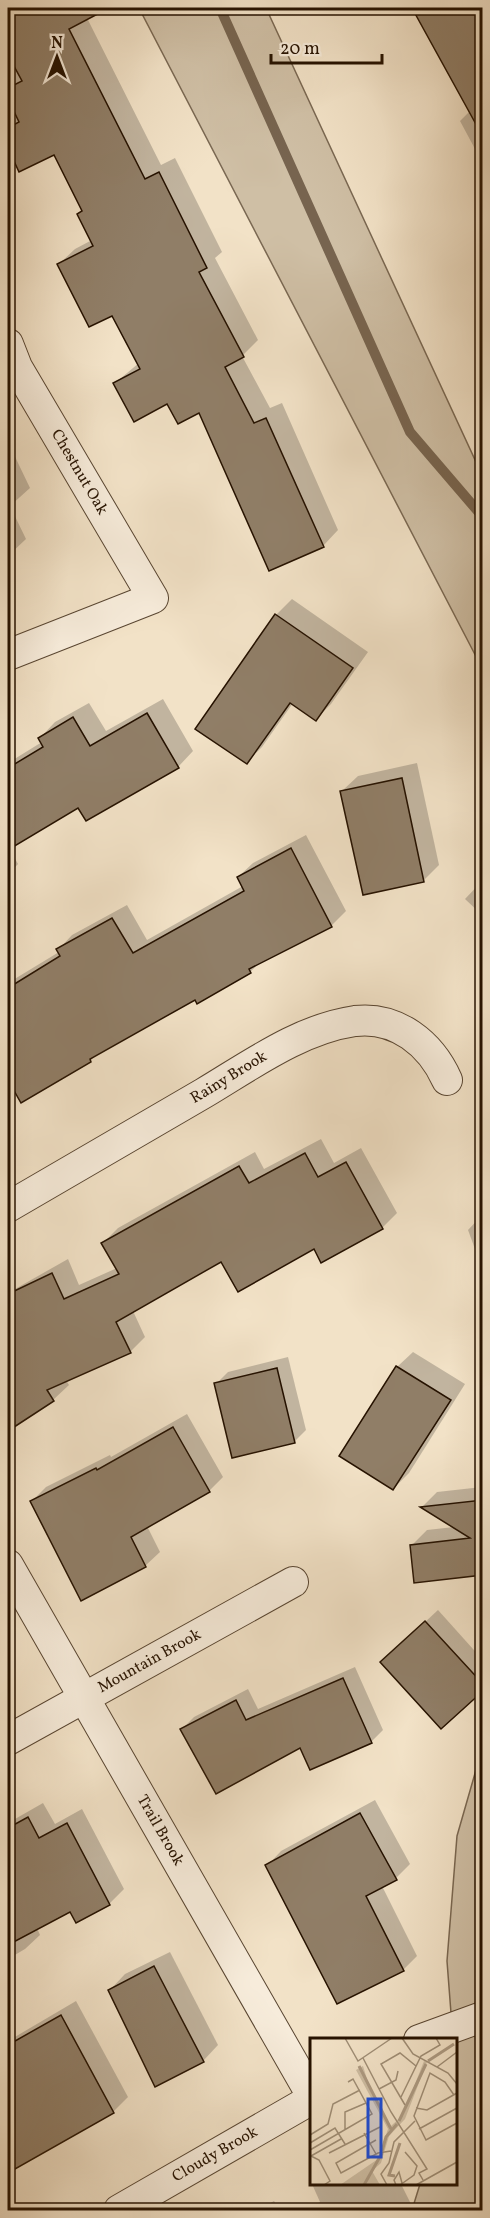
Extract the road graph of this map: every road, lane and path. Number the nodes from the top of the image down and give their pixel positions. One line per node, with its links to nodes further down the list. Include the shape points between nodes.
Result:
1 (8, 344): 2 (street, Chestnut Oak, via 17,367 153,598)
2 (8, 655)
3 (447, 1080): 4 (street, Rainy Brook, via 439,1062 417,1036 388,1024 356,1021 297,1038)
4 (8, 1207)
5 (8, 1565): 7 (street, Trail Brook)
6 (293, 1582): 7 (street, Mountain Brook)
7 (81, 1697): 8 (street, Mountain Brook); 11 (street, Trail Brook)
8 (8, 1740)
9 (483, 2017): 10 (street)
10 (425, 2038)
11 (310, 2095)
12 (310, 2099): 13 (street, Cloudy Brook)
13 (119, 2211)

